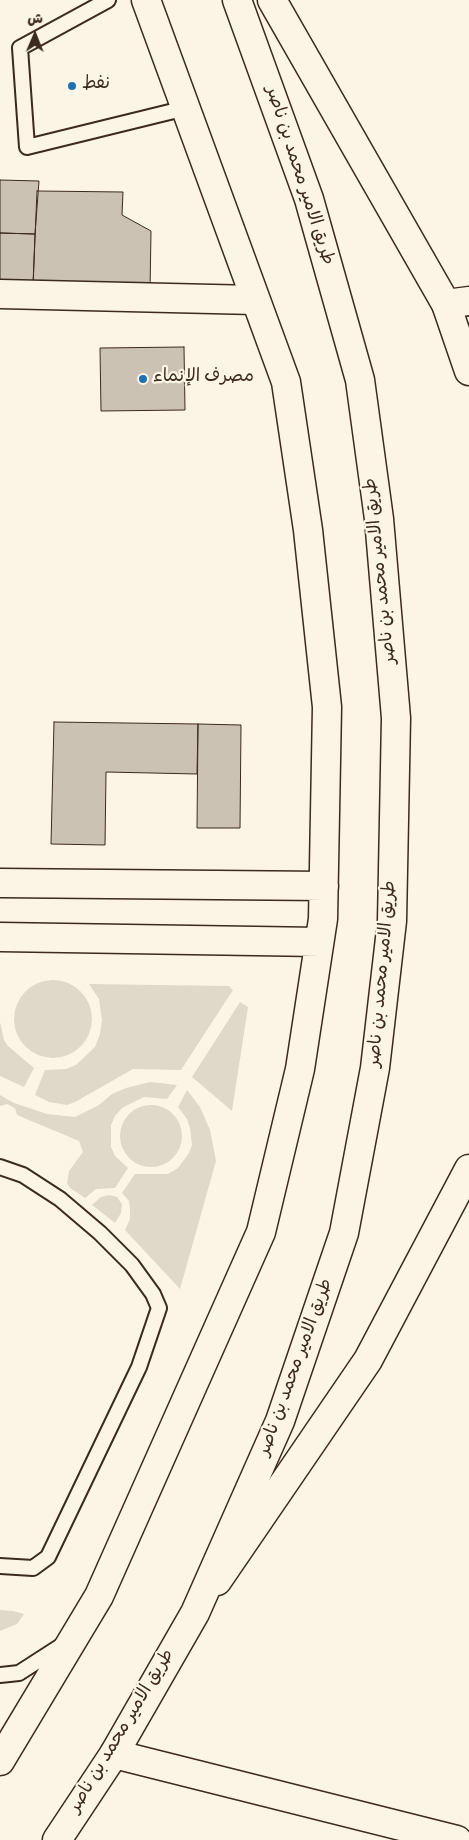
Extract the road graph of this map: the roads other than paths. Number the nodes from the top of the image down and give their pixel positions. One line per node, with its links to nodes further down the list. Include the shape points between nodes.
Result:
1 (108, 0): 5 (lane, via 20,48 27,147)
2 (146, 0): 5 (main road)
3 (236, 0): 17 (main road, طريق الامير محمد بن ناصر, via 309,199 360,380 379,519 396,718 393,912 375,1068 344,1233 280,1422)
4 (272, 0): 8 (main road)
5 (186, 108): 7 (main road)
6 (0, 294): 7 (main road)
7 (256, 300): 11 (main road, via 286,382 308,530 327,707)
8 (457, 302): 9 (main road)
9 (469, 371)
10 (0, 883): 11 (main road)
11 (324, 886): 13 (main road)
12 (0, 937): 13 (main road)
13 (319, 942): 18 (main road, via 300,1069 262,1232 100,1596)
14 (0, 1167): 16 (lane, via 23,1176 60,1199 100,1233 132,1265 159,1308 139,1367 48,1557 33,1568)
15 (469, 1169): 17 (main road, via 368,1360)
16 (0, 1566)
17 (195, 1613): 20 (main road, طريق الامير محمد بن ناصر)
18 (75, 1637): 19 (lane, via 19,1673); 21 (main road)
19 (0, 1675)
20 (114, 1754): 22 (main road, طريق الامير محمد بن ناصر); 23 (main road)
21 (0, 1761)
22 (57, 1840)
23 (457, 1840)

